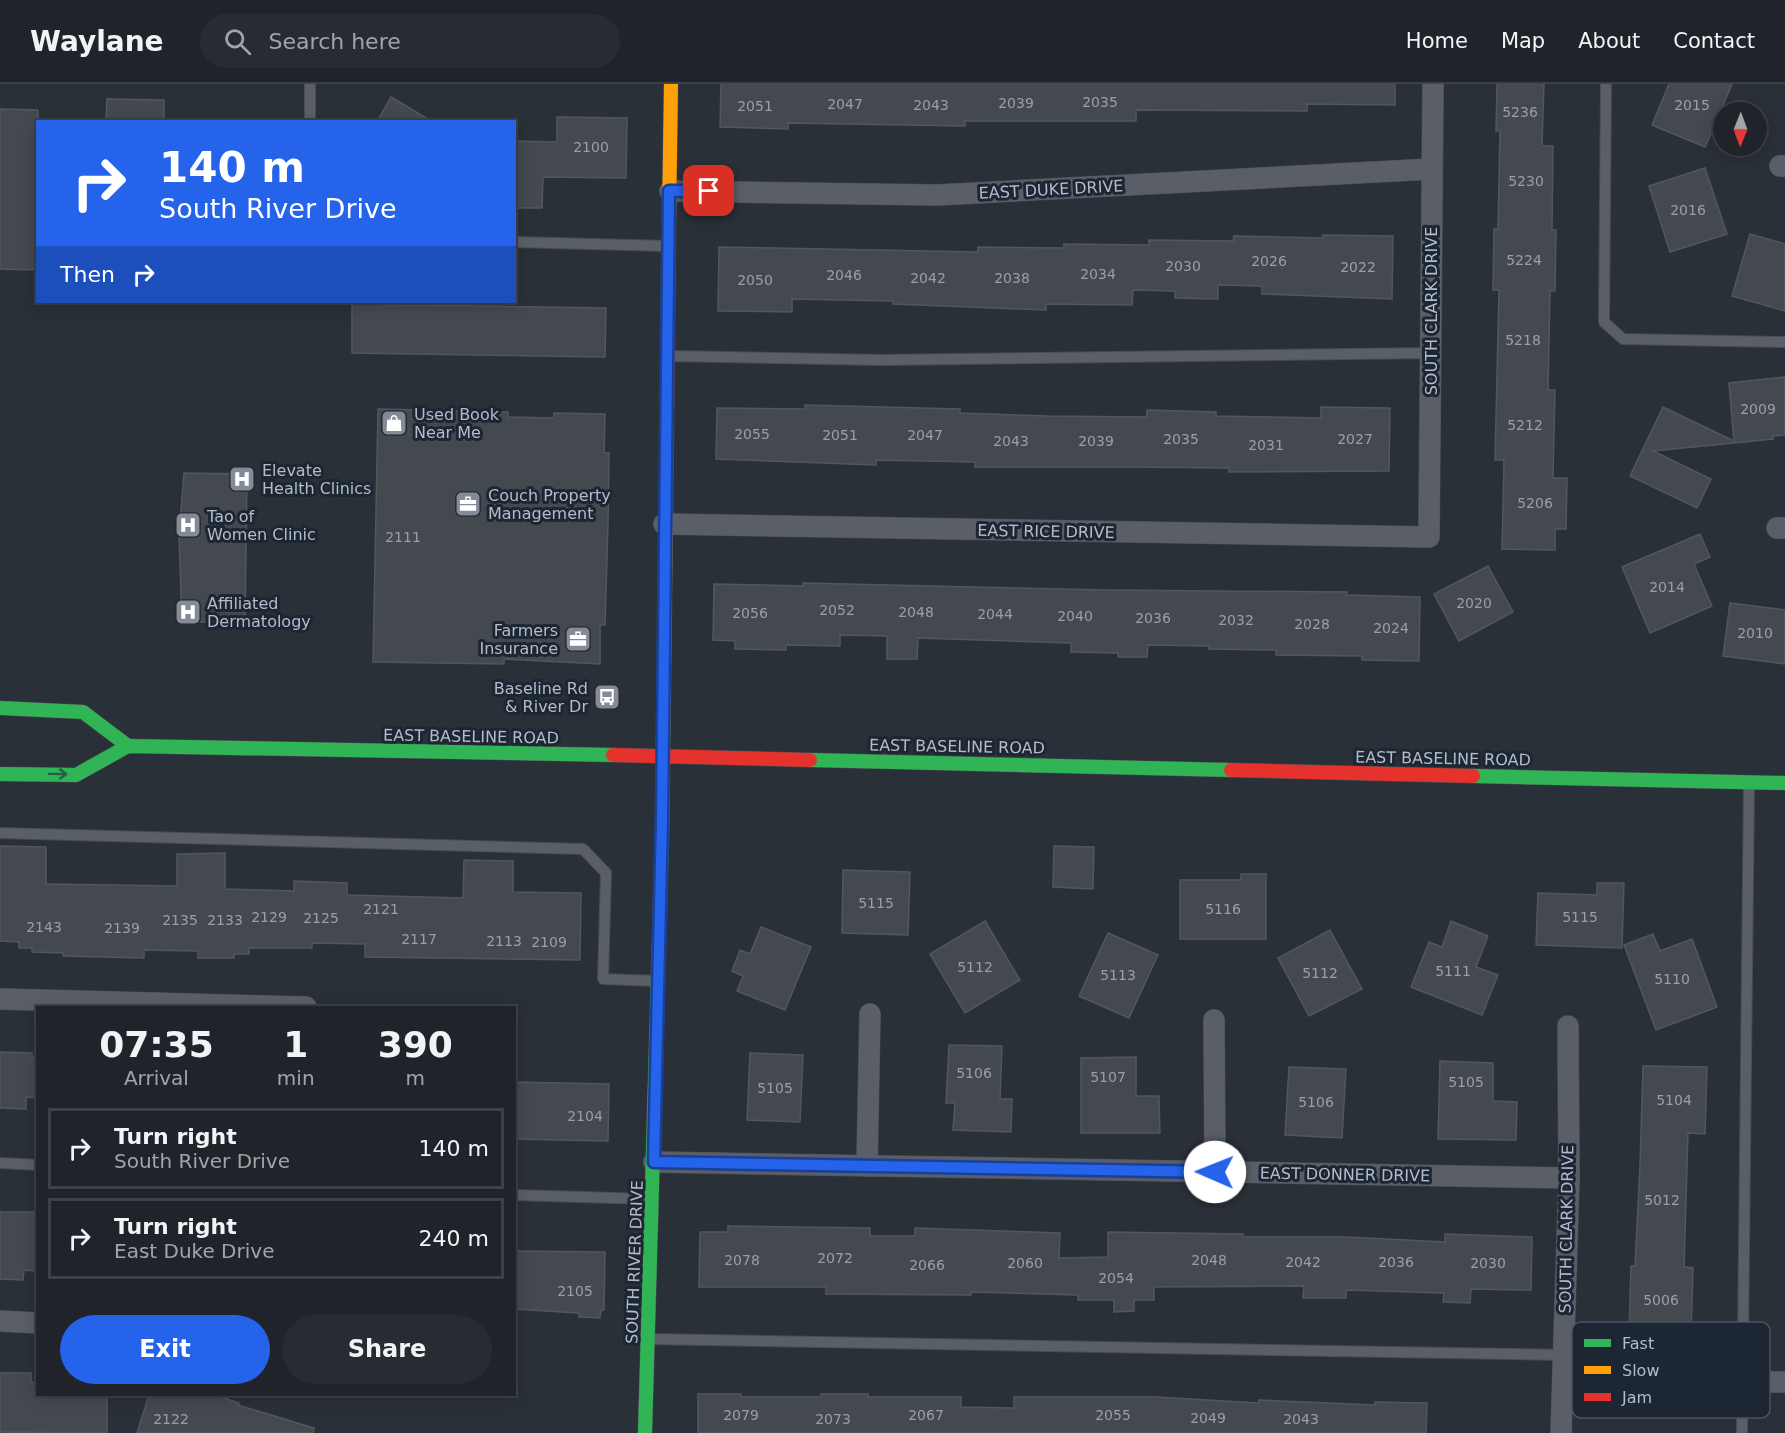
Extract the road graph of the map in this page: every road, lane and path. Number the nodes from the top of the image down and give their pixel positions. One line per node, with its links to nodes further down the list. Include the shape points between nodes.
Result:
1 (310, 84): 5 (lane)
2 (671, 84): 7 (main road, SOUTH RIVER DRIVE)
3 (1433, 84): 6 (street, SOUTH CLARK DRIVE)
4 (1606, 84): 10 (lane, via 1604,322 1623,339)
5 (310, 120)
6 (1432, 170): 7 (street, EAST DUKE DRIVE, via 937,195); 11 (street, SOUTH CLARK DRIVE)
7 (669, 191): 9 (main road, SOUTH RIVER DRIVE)
8 (516, 242): 9 (lane)
9 (669, 246): 12 (main road, SOUTH RIVER DRIVE)
10 (1785, 342)
11 (1431, 353): 12 (lane, via 882,360); 14 (street, SOUTH CLARK DRIVE)
12 (667, 356): 13 (main road, SOUTH RIVER DRIVE)
13 (664, 524): 14 (street, EAST RICE DRIVE); 19 (main road, SOUTH RIVER DRIVE)
14 (1429, 537)
15 (0, 708): 16 (main road)
16 (28, 709): 17 (main road); 18 (main road, via 83,712)
17 (9, 721)
18 (128, 746): 19 (main road, EAST BASELINE ROAD); 20 (main road, one-way to 18, via 76,775)
19 (661, 756): 21 (main road, EAST BASELINE ROAD); 24 (main road, SOUTH RIVER DRIVE)
20 (0, 774)
21 (1749, 782): 22 (main road, EAST BASELINE ROAD); 39 (lane)
22 (1785, 783)
23 (0, 833): 24 (lane, via 583,849 606,873 603,979)
24 (657, 981): 30 (main road, SOUTH RIVER DRIVE)
25 (0, 999): 26 (street)
26 (268, 1006)
27 (870, 1014): 33 (street)
28 (1214, 1020): 34 (street)
29 (1568, 1026): 35 (street, SOUTH CLARK DRIVE)
30 (654, 1162): 33 (street, EAST DONNER DRIVE); 37 (main road, SOUTH RIVER DRIVE)
31 (0, 1164): 32 (lane)
32 (36, 1165)
33 (867, 1166): 34 (street, EAST DONNER DRIVE)
34 (1215, 1172): 35 (street, EAST DONNER DRIVE)
35 (1569, 1178): 42 (street, SOUTH CLARK DRIVE)
36 (516, 1195): 37 (lane)
37 (652, 1199): 41 (main road, SOUTH RIVER DRIVE)
38 (0, 1321): 40 (street)
39 (1744, 1322)
40 (36, 1323)
41 (648, 1339): 42 (lane); 48 (main road, SOUTH RIVER DRIVE)
42 (1563, 1355): 43 (street, SOUTH CLARK DRIVE)
43 (1563, 1379): 44 (street); 49 (street, SOUTH CLARK DRIVE)
44 (1572, 1379)
45 (1770, 1382): 46 (street)
46 (1785, 1382)
47 (1742, 1418): 50 (lane)
48 (645, 1433)
49 (1561, 1433)
50 (1742, 1433)

